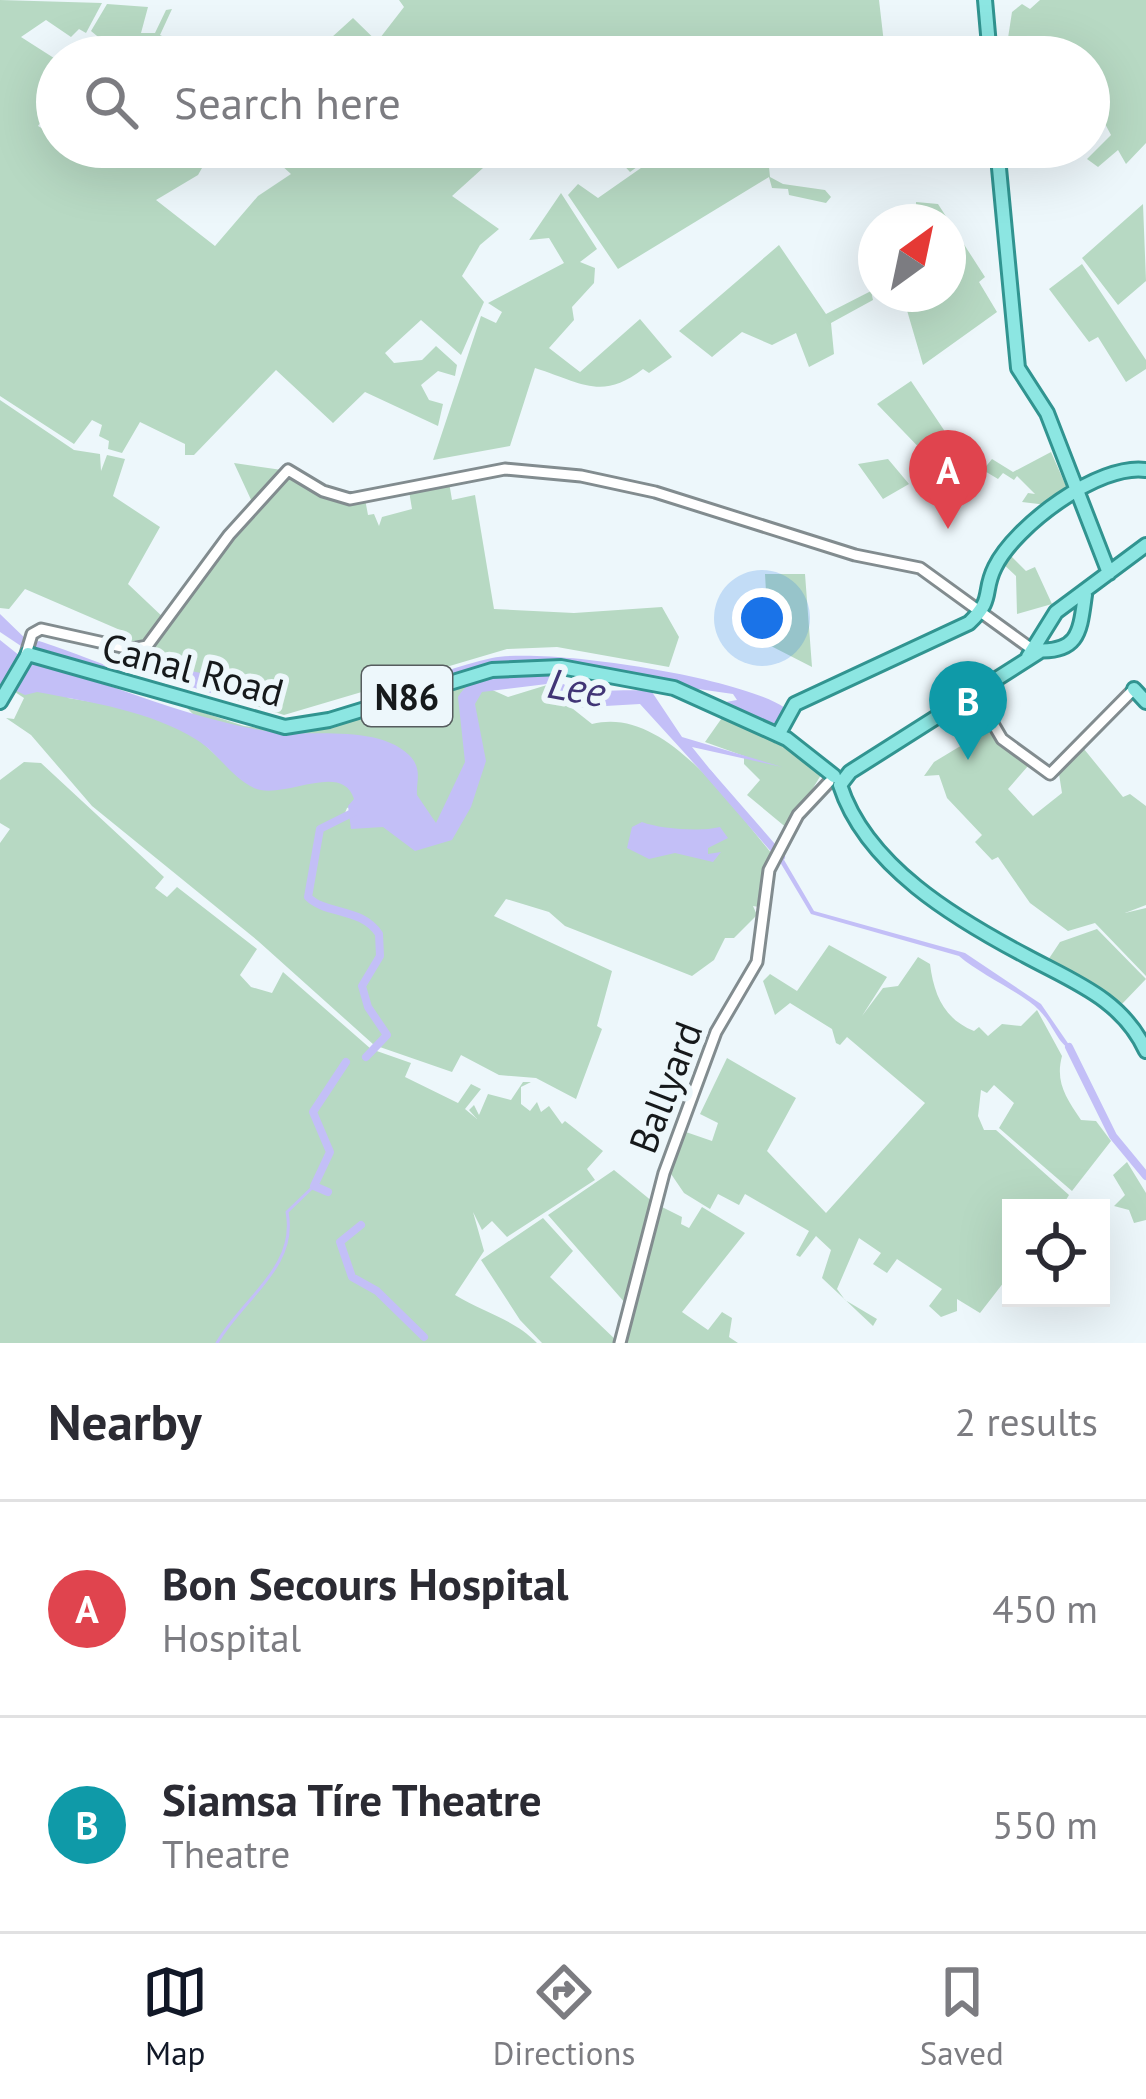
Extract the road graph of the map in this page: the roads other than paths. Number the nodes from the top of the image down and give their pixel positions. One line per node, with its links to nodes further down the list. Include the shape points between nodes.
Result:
1 (985, 0): 2 (main road)
2 (988, 36)
3 (999, 168): 5 (main road, via 1016,361 1047,412)
4 (1146, 470): 5 (main road, via 1122,470)
5 (1074, 490): 7 (main road); 9 (main road, via 1022,530 995,566)
6 (1146, 545): 7 (main road)
7 (1109, 573): 8 (main road)
8 (1082, 598): 11 (main road, via 1057,611); 11 (main road, via 1078,635)
9 (985, 612): 10 (street, via 920,568 640,488 505,469 350,499 286,470 147,646 131,650 41,628); 11 (street); 15 (main road, via 792,706)
10 (28, 647): 14 (main road); 15 (main road, Canal Road / N86, via 277,727 329,720 492,670 544,665 669,687)
11 (1028, 657): 12 (main road)
12 (975, 693): 13 (street, via 996,731 1050,774 1120,704); 16 (main road)
13 (1142, 697)
14 (0, 702)
15 (778, 735): 16 (main road, Canal Road / N86)
16 (835, 782): 17 (main road, N86, via 867,835 905,874 963,921 1106,999); 18 (street, Ballyard, via 798,815 774,858 757,962 716,1032 664,1173)
17 (1146, 1051)
18 (620, 1343)

